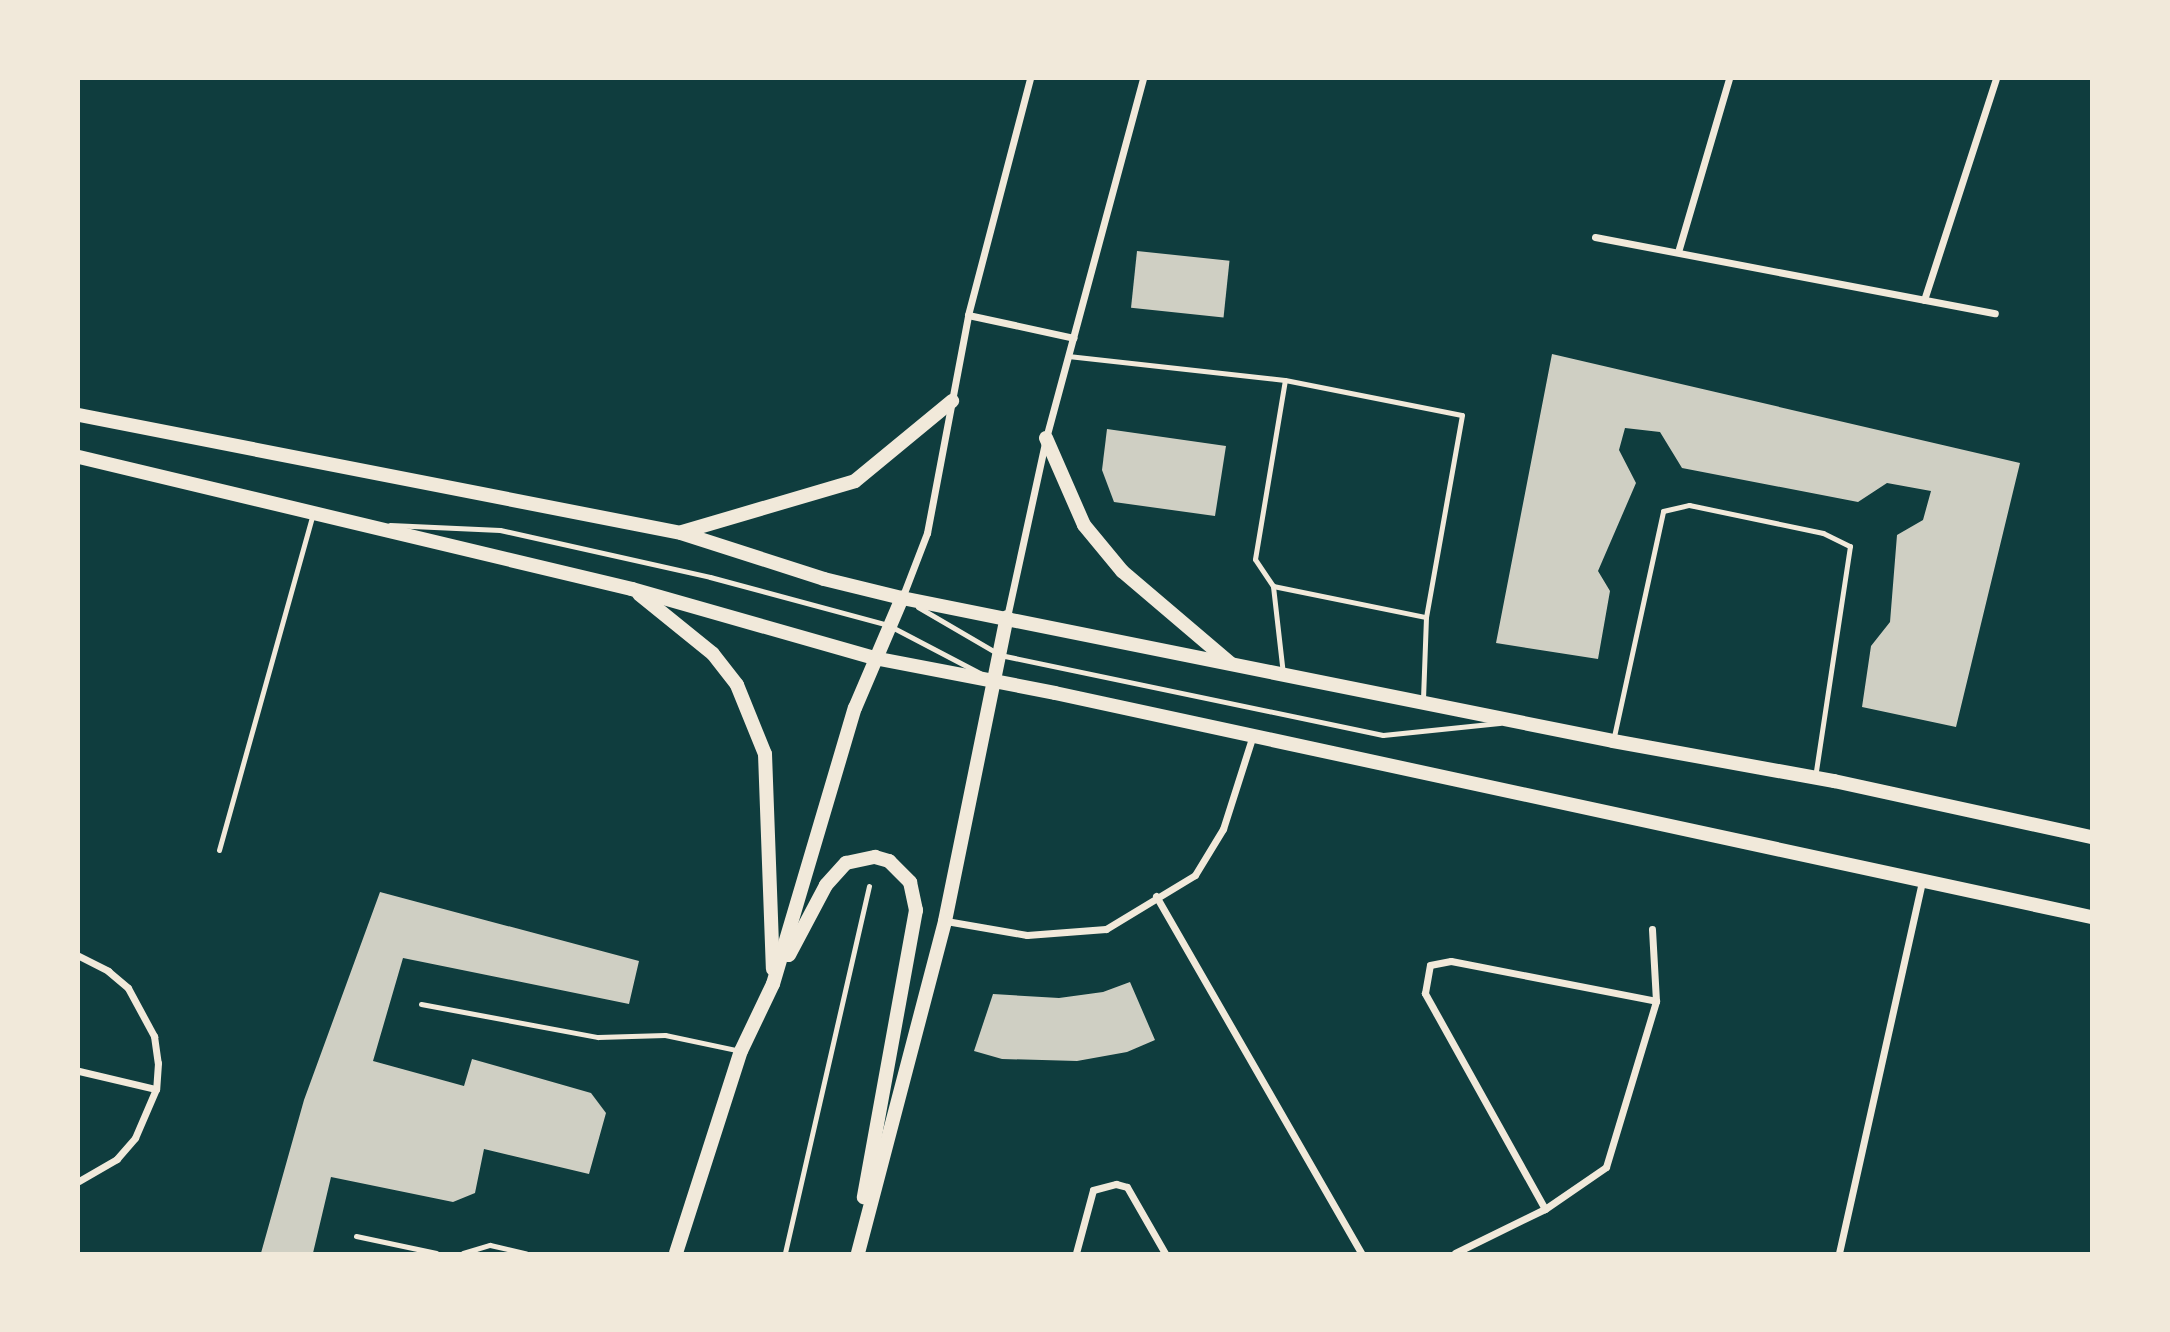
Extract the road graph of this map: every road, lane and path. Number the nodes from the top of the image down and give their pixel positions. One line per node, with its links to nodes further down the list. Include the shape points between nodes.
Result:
1 (1031, 79): 9 (street)
2 (1143, 79): 10 (street)
3 (1728, 79): 6 (street)
4 (1996, 79): 7 (street)
5 (1595, 237): 6 (street)
6 (1678, 252): 7 (street)
7 (1924, 300): 8 (street)
8 (1995, 313)
9 (968, 315): 10 (street); 13 (street)
10 (1074, 338): 11 (street)
11 (1068, 356): 12 (lane); 15 (street)
12 (1285, 380): 20 (lane, via 1255,559); 24 (lane, via 1462,415)
13 (952, 401): 19 (main road, via 855,481); 22 (street, via 927,533)
14 (79, 415): 19 (main road)
15 (1046, 438): 23 (street); 28 (main road, via 1084,525 1114,562)
16 (79, 457): 17 (main road)
17 (313, 512): 18 (main road); 37 (lane)
18 (370, 524): 21 (main road); 25 (lane, via 500,530 710,577)
19 (681, 533): 22 (main road, via 824,579)
20 (1273, 586): 24 (lane); 29 (lane)
21 (632, 589): 27 (main road); 45 (main road, via 713,654 737,685 765,754)
22 (902, 598): 23 (main road); 25 (main road); 26 (lane)
23 (1007, 617): 26 (main road); 28 (main road)
24 (1426, 617): 31 (lane)
25 (888, 625): 27 (main road); 30 (lane)
26 (1000, 655): 30 (main road); 32 (lane, via 1383,735)
27 (874, 658): 30 (main road); 45 (main road)
28 (1231, 664): 29 (main road)
29 (1283, 674): 31 (main road)
30 (994, 680): 33 (main road); 42 (main road)
31 (1422, 703): 32 (main road)
32 (1516, 722): 34 (main road)
33 (1253, 735): 39 (main road); 40 (street, via 1223,829 1195,875)
34 (1613, 741): 35 (main road); 35 (lane, via 1663,511 1689,505 1823,533 1850,546)
35 (1815, 777): 36 (main road)
36 (2091, 837)
37 (219, 850)
38 (874, 857): 45 (main road, via 846,863 835,872); 58 (path, via 827,1085); 59 (main road, via 902,870 915,896 916,910)
39 (1923, 883): 41 (main road); 64 (street)
40 (1156, 896): 42 (street, via 1106,929 1027,935); 62 (street)
41 (2091, 917)
42 (945, 921): 59 (main road)
43 (1652, 929): 46 (street)
44 (79, 956): 50 (street, via 128,988 143,1011 154,1036)
45 (773, 984): 48 (main road)
46 (1656, 1001): 52 (street, via 1605,1167); 52 (street, via 1451,961 1430,965 1425,993)
47 (421, 1004): 48 (lane, via 598,1037 665,1035)
48 (741, 1051): 57 (main road)
49 (79, 1071): 50 (street)
50 (156, 1089): 51 (street, via 135,1138 117,1158)
51 (79, 1181)
52 (1545, 1209): 63 (street)
53 (356, 1236): 54 (lane)
54 (436, 1253)
55 (463, 1253): 56 (lane, via 490,1245)
56 (526, 1253)
57 (676, 1253)
58 (785, 1253)
59 (857, 1253)
60 (1076, 1253): 61 (street, via 1093,1190 1116,1184 1127,1187)
61 (1166, 1253)
62 (1361, 1253)
63 (1454, 1253)
64 (1839, 1253)

